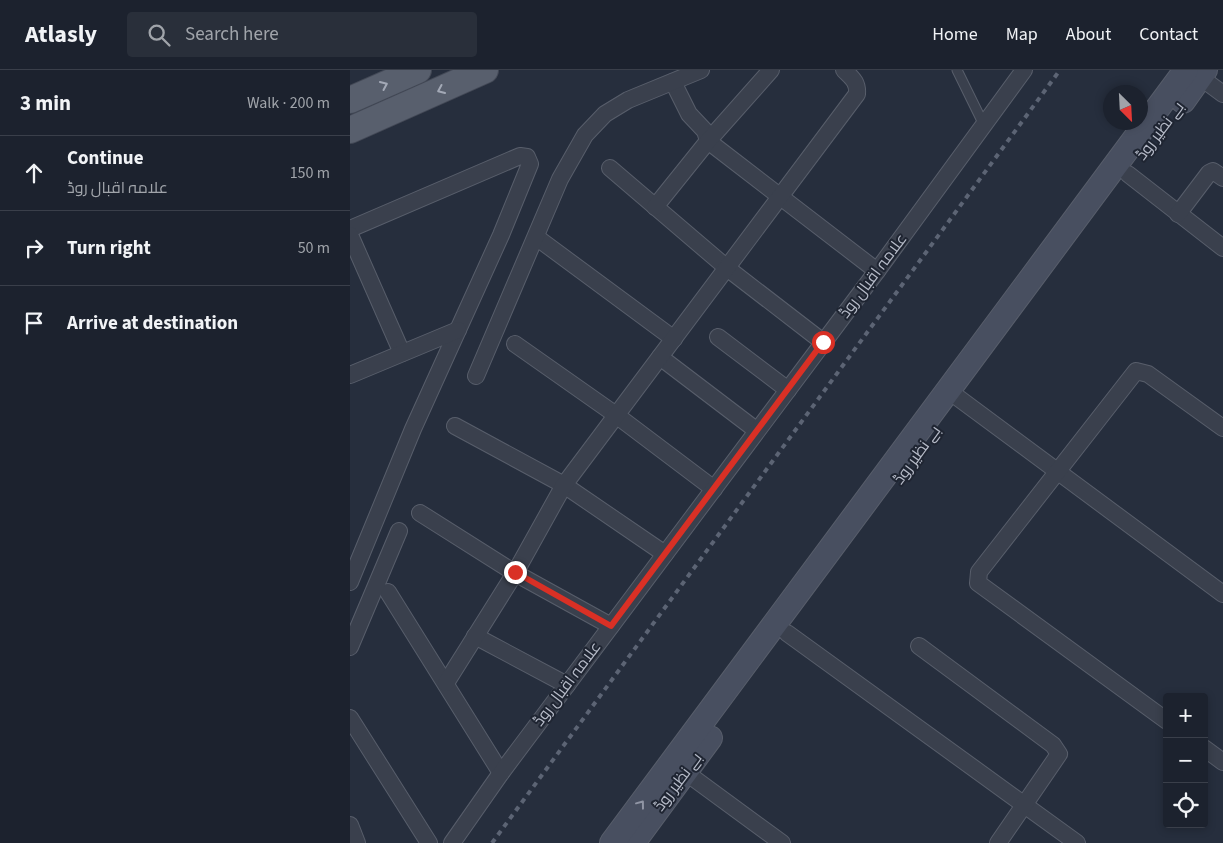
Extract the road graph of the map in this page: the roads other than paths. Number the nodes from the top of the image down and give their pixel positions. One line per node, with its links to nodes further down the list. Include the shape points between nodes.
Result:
1 (418, 70): 11 (main road, one-way to 1)
2 (485, 70): 13 (main road, one-way to 13)
3 (702, 70): 9 (street)
4 (771, 70): 14 (street)
5 (844, 70): 18 (street, via 855,81 857,94)
6 (957, 70): 12 (lane)
7 (1024, 70): 12 (street, علامہ اقبال روڈ)
8 (1197, 72): 10 (street); 16 (main road, بے نظیر روڈ); 37 (main road)
9 (673, 82): 14 (street, via 689,114 705,131); 23 (street, via 628,100 605,114 585,135 560,180)
10 (1223, 94)
11 (350, 100)
12 (984, 126): 26 (street, علامہ اقبال روڈ)
13 (350, 130)
14 (708, 141): 18 (street); 19 (street)
15 (610, 168): 19 (street)
16 (1128, 174): 20 (street); 37 (main road, بے نظیر روڈ)
17 (1223, 178): 20 (street, via 1209,172)
18 (781, 196): 25 (street); 26 (street)
19 (655, 207): 25 (street)
20 (1178, 214): 24 (street)
21 (350, 229): 27 (street, via 520,156 528,157 530,164 501,236)
22 (350, 236): 32 (street)
23 (536, 237): 29 (street); 35 (street)
24 (1223, 248)
25 (727, 268): 29 (street); 30 (street)
26 (877, 271): 30 (street, علامہ اقبال روڈ)
27 (458, 330): 32 (street); 48 (street)
28 (718, 337): 36 (street)
29 (674, 339): 33 (street)
30 (823, 342): 36 (street, علامہ اقبال روڈ)
31 (515, 344): 38 (street)
32 (402, 353): 34 (street)
33 (660, 357): 38 (street); 41 (street)
34 (350, 375)
35 (476, 376)
36 (788, 390): 41 (street, علامہ اقبال روڈ)
37 (954, 394): 42 (street); 54 (main road, بے نظیر روڈ); 64 (main road)
38 (616, 416): 43 (street); 44 (street)
39 (455, 426): 43 (street)
40 (1223, 428): 42 (street, via 1148,374 1136,371)
41 (756, 430): 44 (street, علامہ اقبال روڈ)
42 (1057, 472): 52 (street); 61 (street, via 979,572 978,583)
43 (564, 485): 47 (street); 49 (street)
44 (714, 488): 47 (street, علامہ اقبال روڈ)
45 (420, 513): 49 (street)
46 (399, 531): 57 (street)
47 (665, 554): 53 (street, علامہ اقبال روڈ)
48 (353, 558): 50 (street)
49 (515, 572): 53 (street); 55 (street)
50 (350, 582)
51 (388, 592): 58 (street)
52 (1223, 594)
53 (611, 626): 59 (street, علامہ اقبال روڈ)
54 (787, 632): 64 (main road, بے نظیر روڈ); 66 (street)
55 (475, 636): 58 (street); 59 (street)
56 (919, 646): 66 (street, via 1053,745 1058,754)
57 (350, 647)
58 (446, 683): 65 (street)
59 (567, 685): 65 (street, علامہ اقبال روڈ)
60 (350, 718): 69 (street)
61 (1163, 718)
62 (1208, 751): 63 (street)
63 (1223, 762)
64 (679, 768): 71 (main road, one-way to 64); 72 (main road, بے نظیر روڈ); 73 (street)
65 (501, 773): 70 (street, علامہ اقبال روڈ)
66 (1024, 804): 74 (street); 75 (street)
67 (350, 826): 68 (street)
68 (357, 843)
69 (429, 843)
70 (452, 843)
71 (612, 843)
72 (632, 843)
73 (782, 843)
74 (998, 843)
75 (1077, 843)

